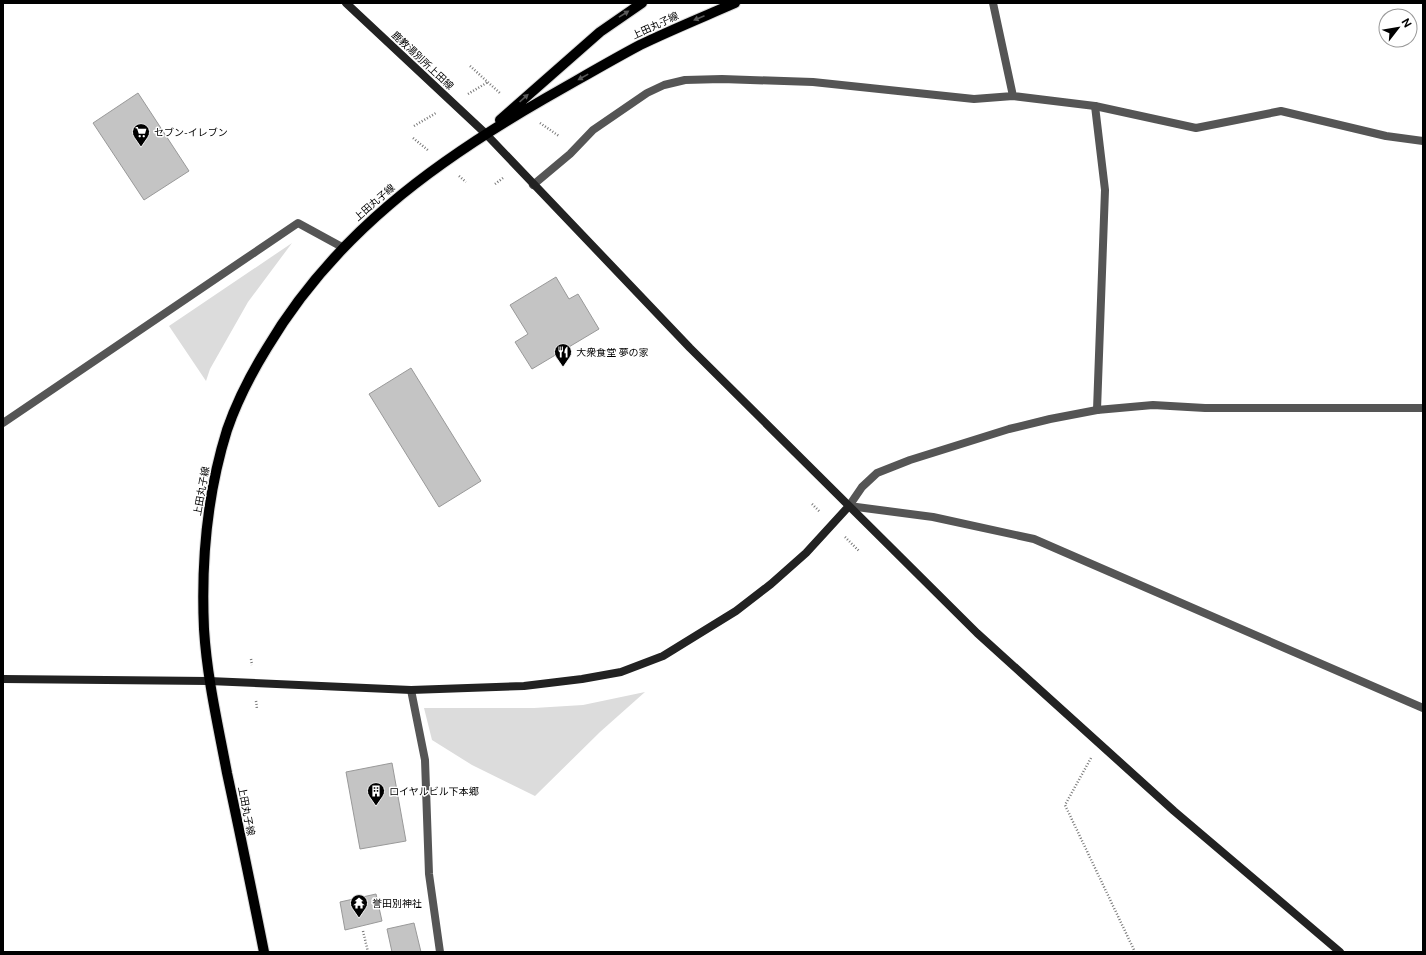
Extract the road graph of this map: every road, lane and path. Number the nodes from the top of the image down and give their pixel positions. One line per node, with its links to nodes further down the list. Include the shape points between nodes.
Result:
1 (346, 3): 7 (street, 鹿教湯別所上田線)
2 (642, 3): 7 (main road, 上田丸子線, one-way to 2, via 585,44 619,17)
3 (735, 3): 7 (main road, 上田丸子線, one-way to 7, via 641,45)
4 (993, 3): 5 (street)
5 (1013, 96): 6 (street); 9 (street, via 974,99 813,82 685,80 664,85 647,93 593,130 570,154)
6 (1095, 106): 8 (street, via 1196,128 1281,111 1386,136); 12 (street, via 1105,190)
7 (485, 134): 9 (street, 鹿教湯別所上田線); 10 (main road, 上田丸子線, via 417,181)
8 (1423, 142)
9 (533, 185): 14 (street, 鹿教湯別所上田線, via 690,348)
10 (342, 248): 13 (street, via 298,223); 16 (main road, 上田丸子線, via 311,282 279,328 249,378 228,428 215,474 207,518 203,577)
11 (1423, 408): 12 (street, via 1205,408 1153,405)
12 (1097, 410): 14 (street, via 1009,429 910,460 877,473 862,487)
13 (3, 423)
14 (849, 506): 17 (street, via 806,553 771,584 736,611 663,656 621,672 582,679 524,686); 18 (street, via 933,517 1034,539); 19 (street, 鹿教湯別所上田線, via 978,633)
15 (3, 679): 16 (street)
16 (209, 682): 17 (street); 21 (main road, 上田丸子線)
17 (411, 690): 23 (street, via 425,760 429,874)
18 (1423, 708)
19 (1098, 744): 24 (path, via 1065,806); 25 (street, 鹿教湯別所上田線)
20 (363, 932): 22 (path)
21 (264, 952)
22 (368, 952)
23 (440, 952)
24 (1136, 952)
25 (1340, 952)

